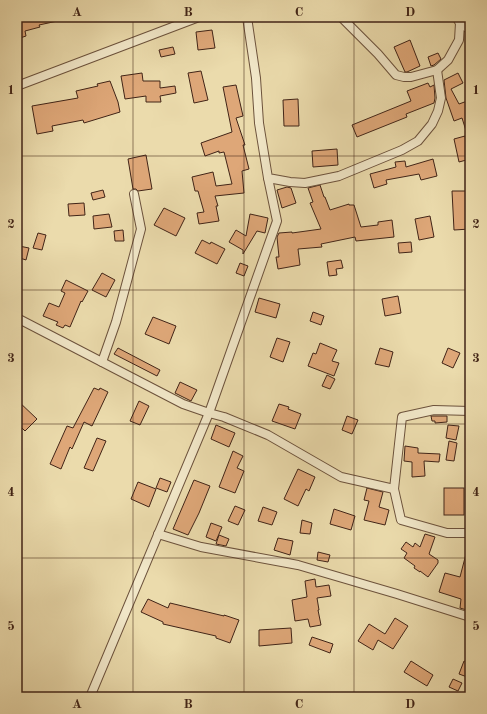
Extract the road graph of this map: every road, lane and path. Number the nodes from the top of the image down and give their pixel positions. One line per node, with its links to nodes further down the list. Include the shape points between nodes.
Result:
1 (199, 17): 7 (street)
2 (247, 17): 8 (street)
3 (341, 17): 6 (street, via 396,75 411,77)
4 (458, 20): 5 (street); 6 (street, via 459,40 448,60)
5 (470, 30)
6 (437, 70): 8 (street, via 441,98 438,110 432,124 418,140 402,150 339,176 305,183)
7 (17, 86)
8 (268, 178): 13 (street, via 277,221)
9 (134, 194): 11 (street, via 141,229 116,322)
10 (17, 318): 11 (street)
11 (102, 362): 13 (street, via 183,404)
12 (470, 411): 14 (street, via 434,410 402,417)
13 (209, 413): 14 (street, via 268,435 341,477); 16 (street)
14 (394, 489): 15 (street, via 401,520 447,533)
15 (470, 533)
16 (158, 534): 17 (street, via 201,547 298,565); 18 (street)
17 (470, 617)
18 (90, 697)

